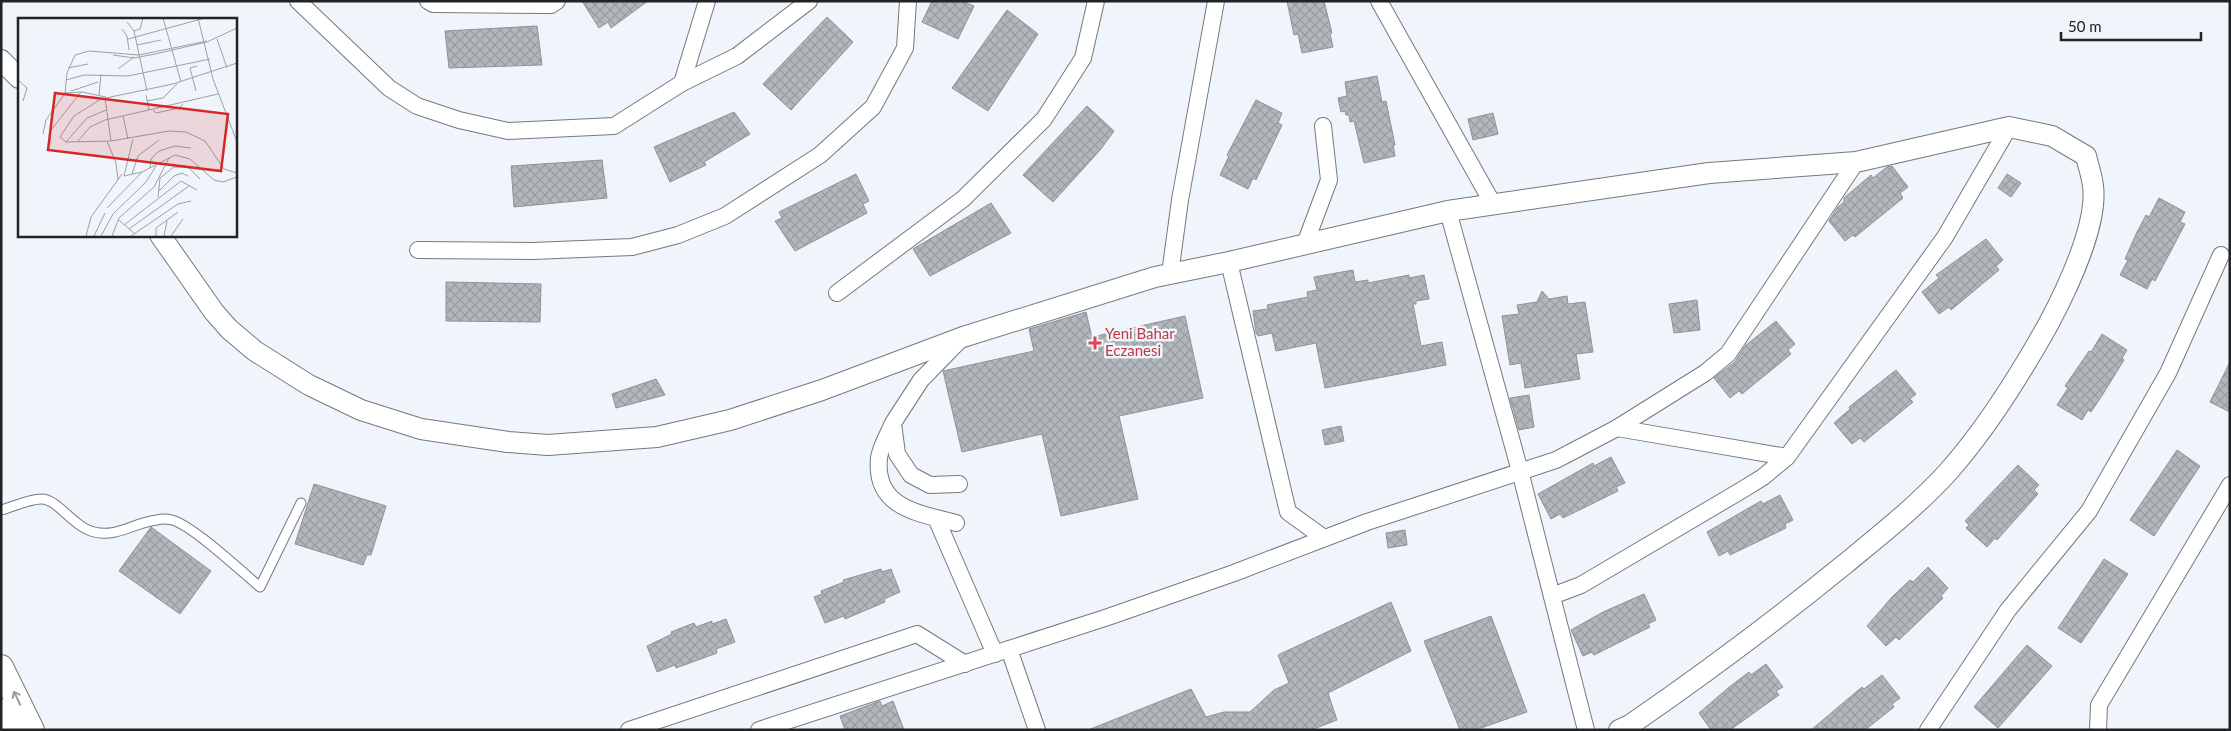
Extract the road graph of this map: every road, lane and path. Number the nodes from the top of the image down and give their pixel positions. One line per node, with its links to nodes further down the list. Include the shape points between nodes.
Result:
1 (298, 1): 12 (street, via 389,88 417,106 508,131 614,126)
2 (428, 1): 3 (street, via 433,4 491,5 551,5)
3 (558, 1)
4 (707, 1): 12 (street)
5 (809, 1): 12 (street, via 737,56)
6 (908, 1): 20 (street, via 905,48 873,107 820,154 725,216 678,235 632,247 532,251)
7 (1096, 1): 24 (street, via 1083,58 1044,119 963,199)
8 (1216, 1): 23 (street)
9 (1379, 1): 16 (street)
10 (1, 60): 11 (street)
11 (18, 77)
12 (682, 83)
13 (1323, 126): 19 (street, via 1329,180)
14 (2009, 127): 15 (street); 28 (street, via 1945,237); 48 (street, via 2052,136 2086,156 2094,186 2093,210 2080,255 2059,304 2000,402 1947,472 1899,519 1702,676)
15 (1856, 162): 16 (street, via 1709,173); 27 (street, via 1728,354 1705,373)
16 (1493, 204): 17 (street)
17 (1448, 211): 19 (street); 29 (street)
18 (161, 236): 25 (street, via 214,312 229,328 255,351 309,385 361,410 421,429 508,442 548,445 657,437 720,422 822,390)
19 (1305, 244): 22 (street)
20 (418, 250)
21 (2221, 255): 49 (street, via 2168,374 2089,511 2008,610)
22 (1229, 262): 23 (street); 36 (street, via 1288,512)
23 (1170, 274): 25 (street)
24 (837, 293)
25 (963, 337): 26 (street, via 921,380)
26 (893, 423): 30 (street, via 896,454 912,475 930,485); 34 (street, via 879,457 880,485 898,505)
27 (1617, 428): 28 (street); 29 (street, via 1556,460)
28 (1787, 456): 37 (street, via 1742,490 1581,585)
29 (1520, 471): 36 (street); 37 (street)
30 (959, 484)
31 (2230, 485): 50 (street, via 2099,705)
32 (302, 503): 33 (lane, via 260,587 190,530 172,520 156,520 100,534 73,522 52,500 41,499)
33 (1, 510)
34 (936, 518): 35 (street); 38 (street)
35 (956, 523)
36 (1324, 538): 38 (street, via 1225,576)
37 (1552, 596): 47 (street)
38 (1002, 651): 39 (street); 46 (street)
39 (965, 664): 44 (street, via 917,634); 45 (street)
40 (1, 667): 43 (main road, one-way to 40)
41 (1, 711): 42 (main road)
42 (10, 730)
43 (32, 730)
44 (629, 730)
45 (759, 730)
46 (1037, 730)
47 (1586, 730)
48 (1619, 730)
49 (1928, 730)
50 (2098, 730)

